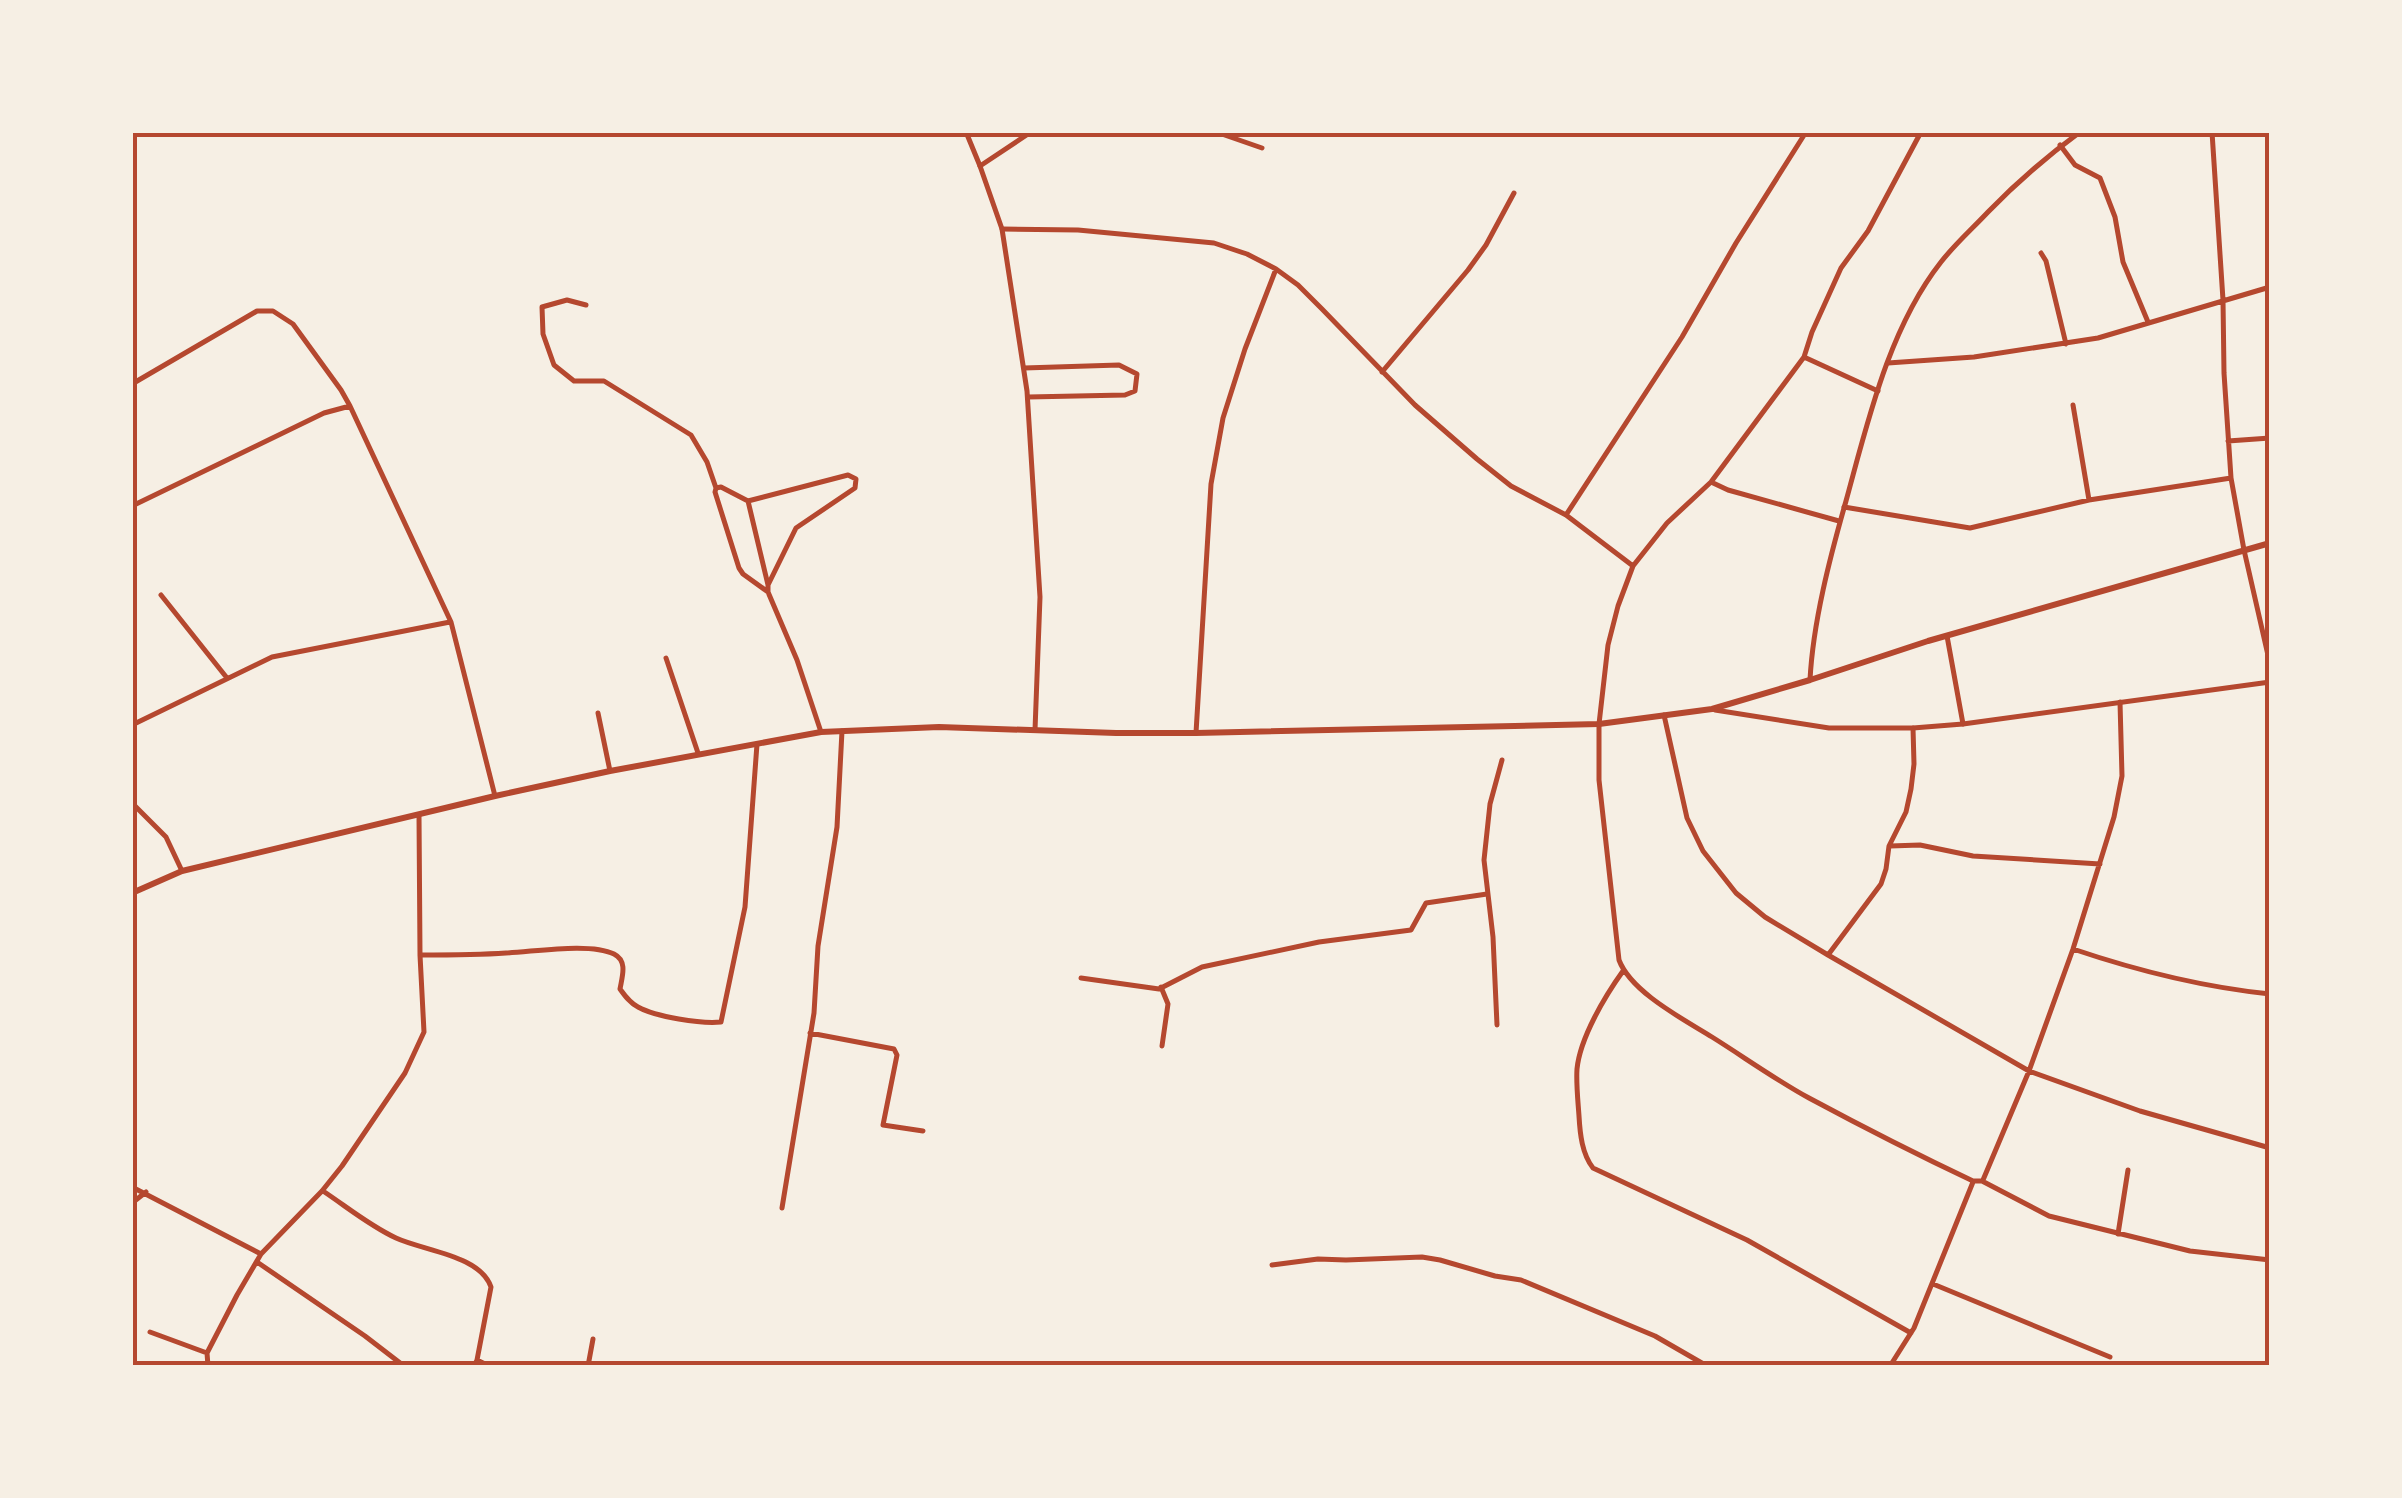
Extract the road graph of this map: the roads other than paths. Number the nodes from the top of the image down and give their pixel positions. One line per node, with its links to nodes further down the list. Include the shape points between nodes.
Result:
1 (966, 132): 10 (street)
2 (1031, 132): 10 (street)
3 (1216, 132): 9 (street)
4 (1806, 132): 38 (street)
5 (1920, 132): 20 (street, via 1841,268)
6 (2080, 132): 8 (street)
7 (2212, 132): 16 (street)
8 (2060, 145): 18 (street, via 2075,165 2100,178); 21 (street, via 1941,262)
9 (1262, 148)
10 (980, 166): 12 (street)
11 (1514, 193): 23 (street, via 1468,270)
12 (1002, 229): 14 (street, via 1214,243); 22 (street)
13 (2041, 252): 19 (street)
14 (1276, 268): 23 (street); 63 (street, via 1223,418 1211,484)
15 (2270, 287): 16 (street)
16 (2224, 300): 18 (street); 30 (street)
17 (586, 305): 33 (street, via 567,300 542,307 554,365 574,381 604,381 691,435)
18 (2148, 322): 19 (street)
19 (2066, 344): 21 (street)
20 (1804, 357): 25 (street); 32 (street)
21 (1888, 363): 25 (street)
22 (1024, 368): 26 (street); 26 (street, via 1118,365 1137,374 1135,391 1124,396)
23 (1382, 372): 38 (street, via 1511,486)
24 (132, 384): 27 (street, via 257,312 272,311 293,324)
25 (1878, 390): 37 (street)
26 (1028, 397): 60 (street, via 1040,597)
27 (350, 406): 36 (street); 45 (street)
28 (2074, 406): 35 (street)
29 (2270, 438): 30 (street)
30 (2228, 441): 31 (street)
31 (2231, 478): 35 (street); 41 (street)
32 (1710, 482): 39 (street); 42 (street)
33 (716, 488): 34 (street); 43 (street, via 740,571)
34 (748, 500): 43 (street); 43 (street, via 848,475 856,479 855,488 796,528)
35 (2089, 500): 37 (street, via 1970,528)
36 (132, 506)
37 (1844, 507): 39 (street)
38 (1566, 515): 42 (street)
39 (1839, 521): 50 (street)
40 (2270, 543): 41 (main road)
41 (2244, 550): 46 (main road); 48 (street)
42 (1633, 566): 56 (street, via 1608,646)
43 (768, 588): 62 (street)
44 (161, 596): 49 (street)
45 (451, 622): 49 (street, via 272,657); 68 (street)
46 (1947, 636): 50 (main road); 57 (street)
47 (666, 658): 65 (street)
48 (2270, 664)
49 (227, 678): 58 (street)
50 (1810, 680): 53 (main road)
51 (2270, 682): 52 (street)
52 (2120, 702): 57 (street); 72 (street, via 2120,787)
53 (1712, 709): 55 (main road); 59 (street, via 1829,728)
54 (598, 713): 67 (street)
55 (1664, 715): 56 (main road); 78 (street, via 1687,818 1703,851 1736,894)
56 (1599, 724): 63 (main road); 79 (street, via 1599,780)
57 (1962, 724): 59 (street)
58 (132, 726)
59 (1914, 728): 71 (street, via 1906,812)
60 (1035, 730): 61 (main road); 63 (main road)
61 (842, 731): 62 (main road); 84 (street, via 837,827)
62 (821, 732): 64 (main road)
63 (1196, 733)
64 (757, 742): 65 (main road); 77 (street, via 745,907 721,1022 636,1006 620,989 624,972 616,954 553,948)
65 (698, 753): 67 (main road)
66 (1502, 760): 75 (street, via 1490,804)
67 (610, 771): 68 (main road)
68 (496, 796): 70 (main road)
69 (132, 803): 73 (street, via 166,837)
70 (418, 816): 73 (main road); 77 (street)
71 (1889, 846): 72 (street); 78 (street, via 1881,884)
72 (2100, 864): 76 (street)
73 (182, 871): 74 (main road)
74 (132, 893)
75 (1487, 894): 81 (street, via 1426,902 1411,930 1202,967); 83 (street)
76 (2074, 949): 82 (street, via 2128,968); 86 (street)
77 (420, 955): 93 (street, via 419,1044)
78 (1828, 956): 86 (street)
79 (1623, 970): 90 (street, via 1663,1006 1808,1097); 104 (street, via 1587,1036 1576,1073 1584,1152 1593,1168 1747,1240)
80 (1080, 978): 81 (street)
81 (1161, 987): 85 (street, via 1168,1004)
82 (2270, 994)
83 (1497, 1026)
84 (810, 1033): 87 (street, via 894,1050 883,1125); 96 (street)
85 (1162, 1046)
86 (2029, 1071): 88 (street); 91 (street)
87 (923, 1131)
88 (2270, 1148)
89 (2128, 1170): 97 (street)
90 (1973, 1181): 91 (street); 102 (street)
91 (1982, 1182): 97 (street, via 2049,1216)
92 (132, 1187): 94 (street)
93 (322, 1190): 98 (street); 108 (street, via 398,1239 481,1270 491,1287)
94 (146, 1192): 95 (street); 98 (street)
95 (132, 1203)
96 (782, 1208)
97 (2118, 1234): 99 (street)
98 (261, 1254): 100 (street)
99 (2270, 1260)
100 (257, 1262): 106 (street); 110 (street)
101 (1272, 1266): 113 (street, via 1318,1259 1440,1260 1520,1280 1598,1310)
102 (1932, 1284): 104 (street); 107 (street)
103 (150, 1332): 106 (street)
104 (1911, 1333): 114 (street)
105 (594, 1339): 112 (street)
106 (207, 1353): 109 (street)
107 (2110, 1356)
108 (475, 1363): 111 (street)
109 (208, 1366)
110 (404, 1366)
111 (489, 1366)
112 (588, 1366)
113 (1706, 1366)
114 (1890, 1366)

